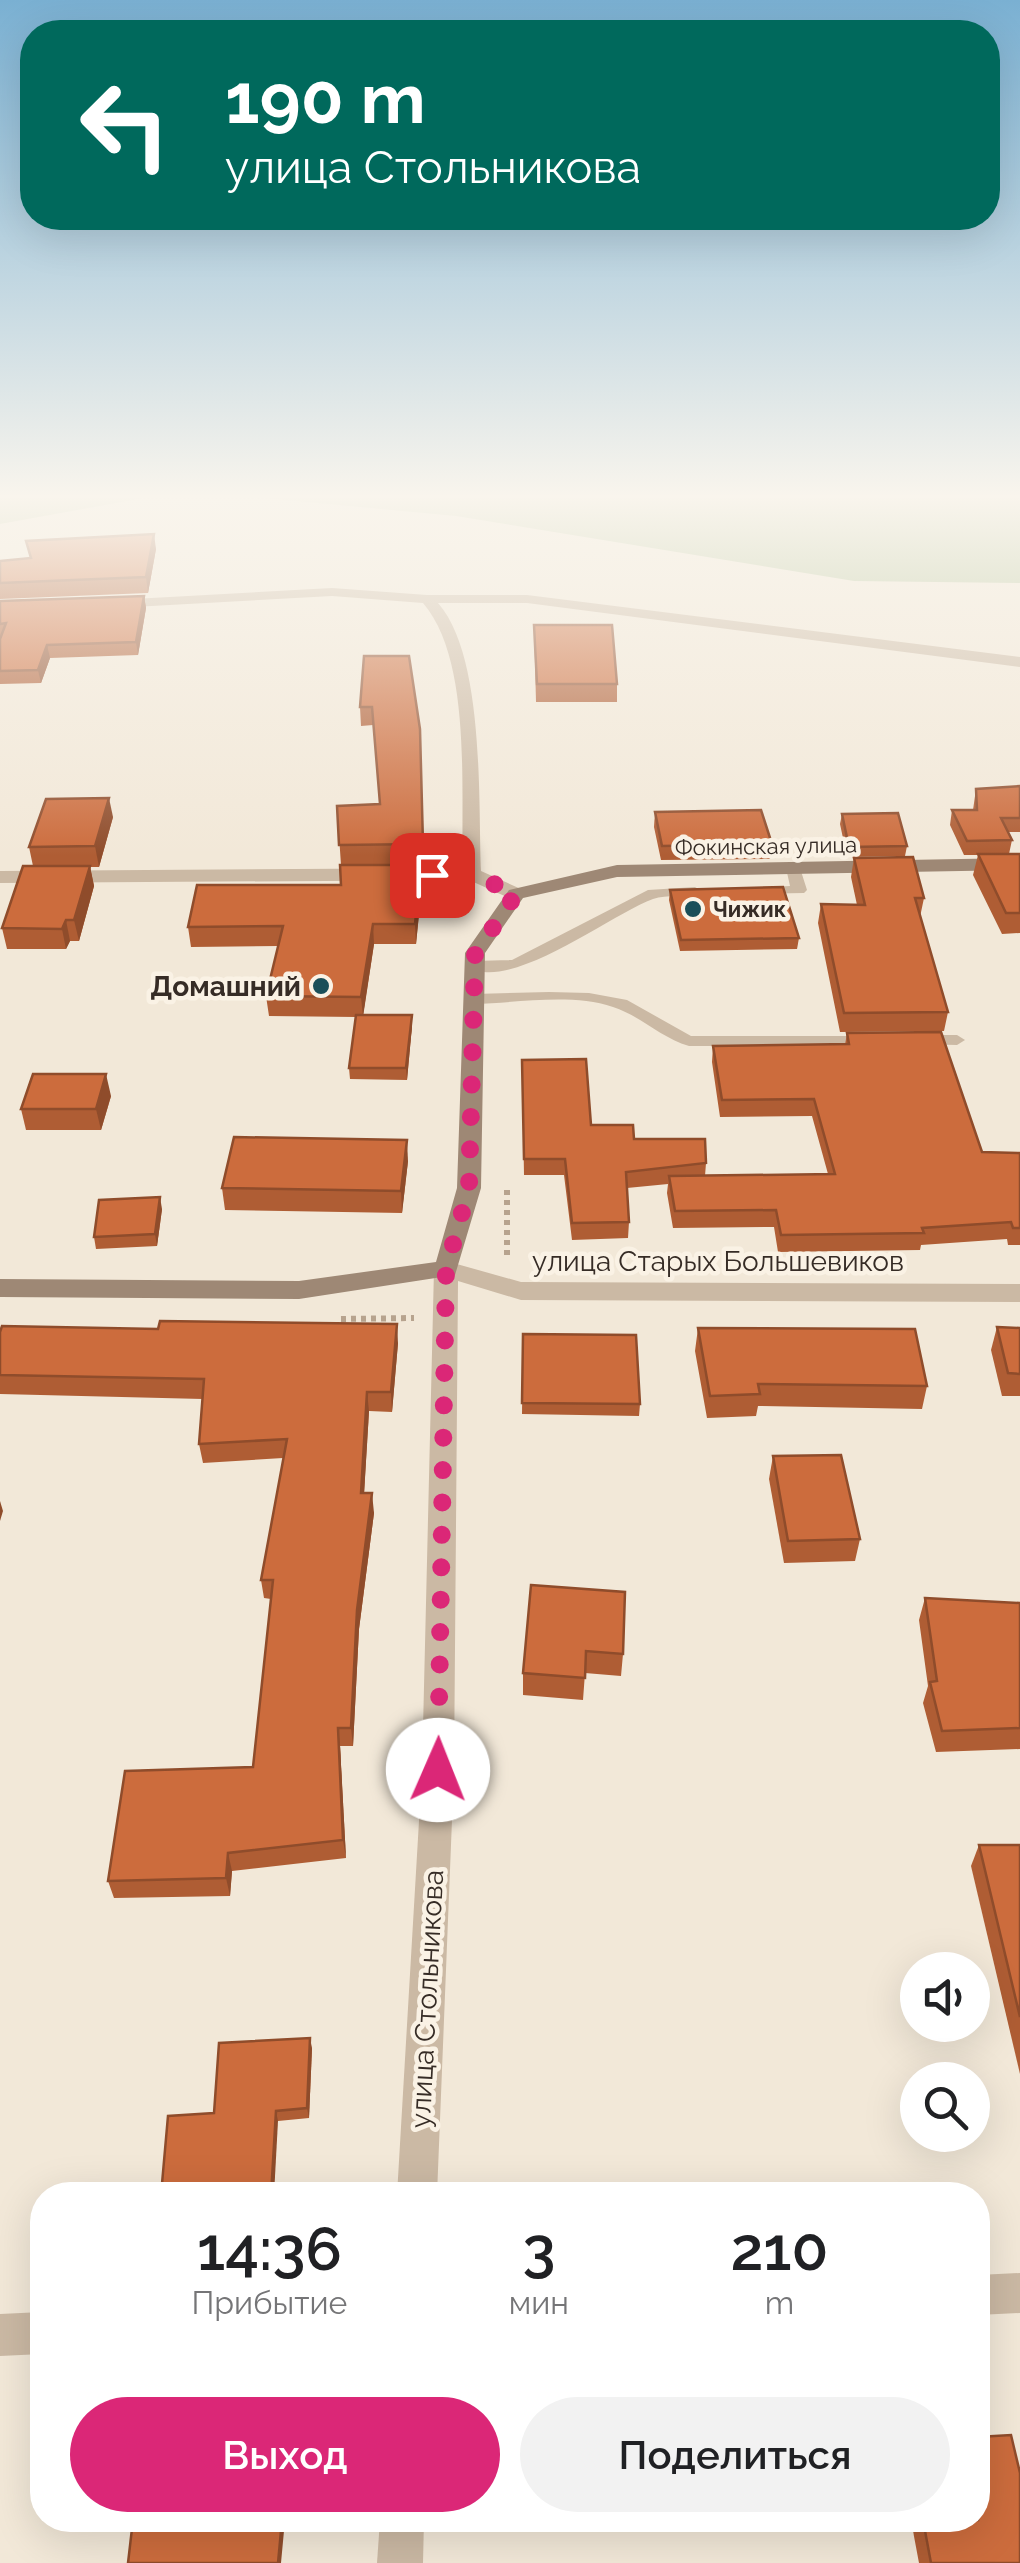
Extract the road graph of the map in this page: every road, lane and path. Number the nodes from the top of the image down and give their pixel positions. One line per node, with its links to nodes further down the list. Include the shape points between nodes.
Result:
1 (443, 617): 7 (street, via 460,663)
2 (650, 617): 3 (street)
3 (1020, 662)
4 (1020, 864): 5 (main road, Фокинская улица)
5 (793, 868): 6 (main road, Фокинская улица); 9 (lane, via 799,890)
6 (648, 871): 11 (lane); 12 (main road, Фокинская улица)
7 (472, 874): 8 (street); 12 (street)
8 (0, 878)
9 (744, 891)
10 (708, 892): 11 (lane)
11 (653, 893): 13 (lane, via 514,964)
12 (516, 894): 13 (main road, улица Стольникова, via 475,954)
13 (475, 966): 14 (main road, улица Стольникова)
14 (474, 1000): 15 (lane, via 604,999 689,1040); 18 (main road, улица Стольникова, via 469,1188)
15 (880, 1040)
16 (899, 1040): 17 (lane)
17 (957, 1040)
18 (446, 1269): 19 (main road, улица Старых Большевиков, via 299,1290); 20 (street, улица Старых Большевиков, via 521,1290); 21 (street, улица Стольникова, via 438,1770)
19 (0, 1288)
20 (1020, 1293)
21 (418, 2182)
22 (1020, 2293): 23 (street)
23 (990, 2294)
24 (30, 2334): 25 (street)
25 (0, 2335)
26 (401, 2532): 27 (street)
27 (400, 2563)

